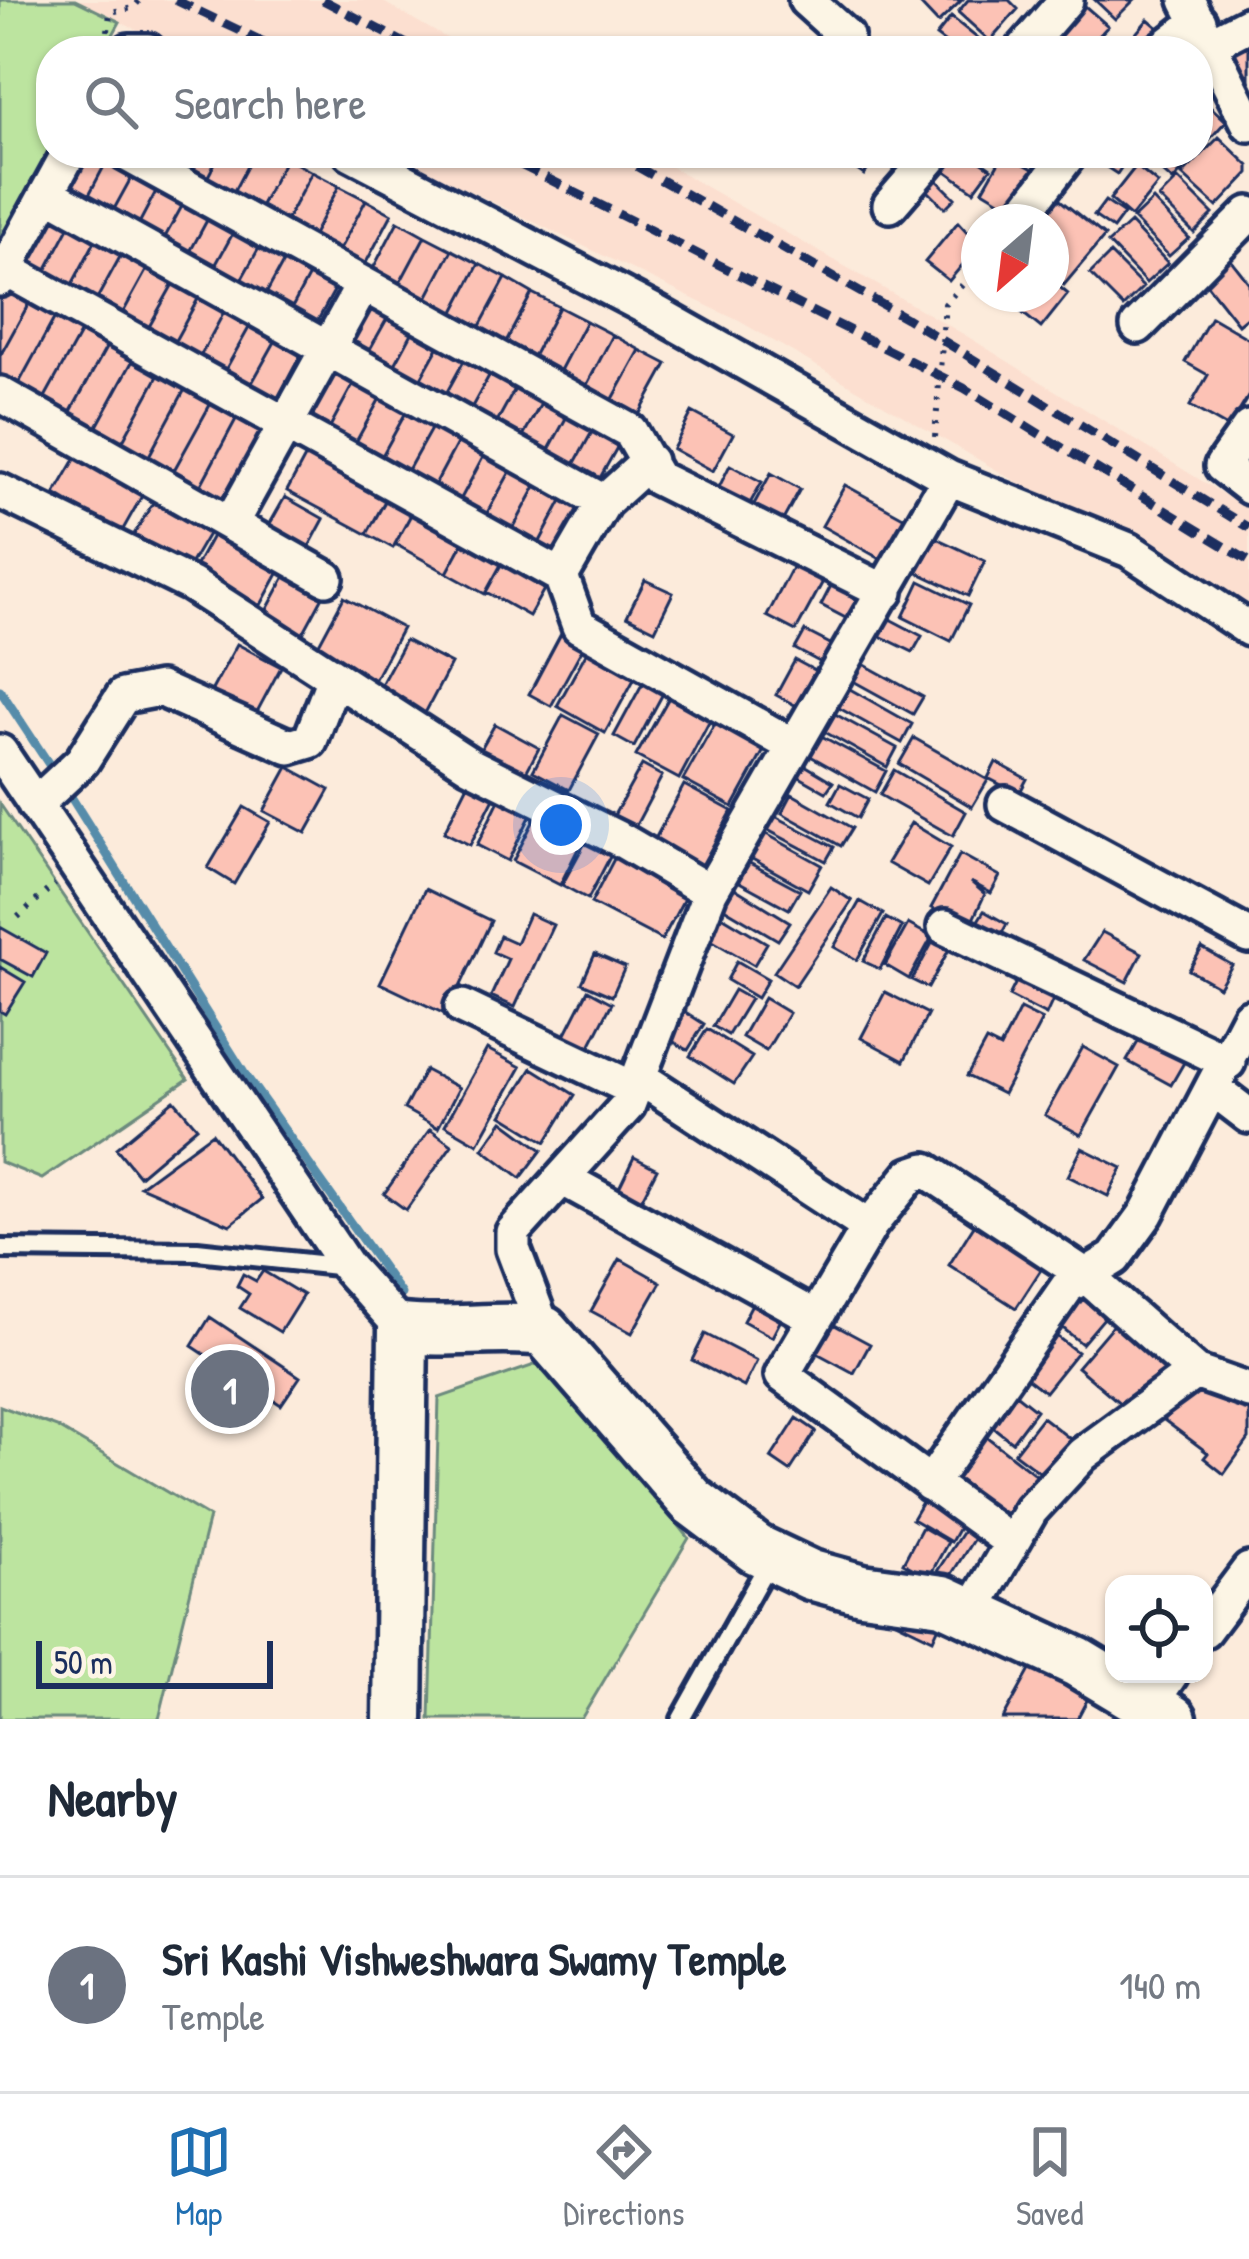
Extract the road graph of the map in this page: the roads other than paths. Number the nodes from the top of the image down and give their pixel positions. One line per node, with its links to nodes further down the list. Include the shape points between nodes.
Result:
1 (806, 0): 5 (street)
2 (1066, 0): 6 (street)
3 (1198, 22): 4 (street)
4 (1249, 23)
5 (846, 36)
6 (1035, 36)
7 (1213, 52): 8 (street)
8 (1249, 124)
9 (61, 168): 14 (street)
10 (151, 168): 19 (street)
11 (380, 168): 26 (street)
12 (921, 168): 16 (street)
13 (1058, 168): 15 (street)
14 (47, 193): 18 (street); 21 (street)
15 (1031, 204)
16 (890, 205)
17 (1249, 214): 20 (street)
18 (3, 274): 23 (street)
19 (363, 285): 21 (street); 25 (street, via 630,431)
20 (1138, 326)
21 (328, 349): 23 (street); 29 (street)
22 (0, 394): 30 (street)
23 (286, 424): 30 (street); 31 (street)
24 (1249, 428): 27 (street, via 1222,466)
25 (649, 461): 29 (street); 33 (street, via 657,478)
26 (942, 474): 33 (street); 34 (street, via 1130,550)
27 (1249, 487)
28 (0, 491): 35 (street, via 192,585)
29 (604, 502): 31 (street)
30 (231, 524): 32 (street)
31 (561, 576): 36 (street, via 579,626)
32 (326, 578)
33 (886, 592): 36 (street)
34 (1249, 629)
35 (333, 681): 39 (street, via 310,741 290,747 146,688 112,706 75,767); 40 (street, via 470,765)
36 (792, 745): 40 (street)
37 (0, 752): 39 (street)
38 (1005, 804): 42 (street)
39 (35, 805): 51 (street)
40 (710, 892): 46 (street)
41 (945, 927): 45 (street)
42 (1249, 936)
43 (462, 1007): 46 (street)
44 (1249, 1017): 45 (street)
45 (1222, 1076): 47 (street); 52 (street, via 1146,1214 1114,1258)
46 (639, 1084): 48 (street); 49 (street)
47 (1249, 1116)
48 (562, 1178): 53 (street); 55 (street, via 513,1232)
49 (871, 1224): 52 (street, via 911,1175 926,1171); 53 (street)
50 (0, 1249): 51 (lane, via 197,1251)
51 (347, 1267): 54 (street)
52 (1084, 1275): 56 (street); 58 (street, via 1068,1286)
53 (814, 1317): 58 (street, via 782,1375)
54 (403, 1329): 55 (street); 65 (street)
55 (544, 1331): 60 (street, via 692,1501)
56 (1195, 1372): 57 (street); 59 (street, via 1084,1454)
57 (1249, 1390)
58 (930, 1484): 59 (street)
59 (1011, 1542): 62 (street)
60 (772, 1556): 62 (street, via 811,1575 943,1600); 66 (lane)
61 (1249, 1570): 63 (street)
62 (971, 1613): 64 (street)
63 (1213, 1618)
64 (1158, 1704)
65 (398, 1719)
66 (681, 1719)

